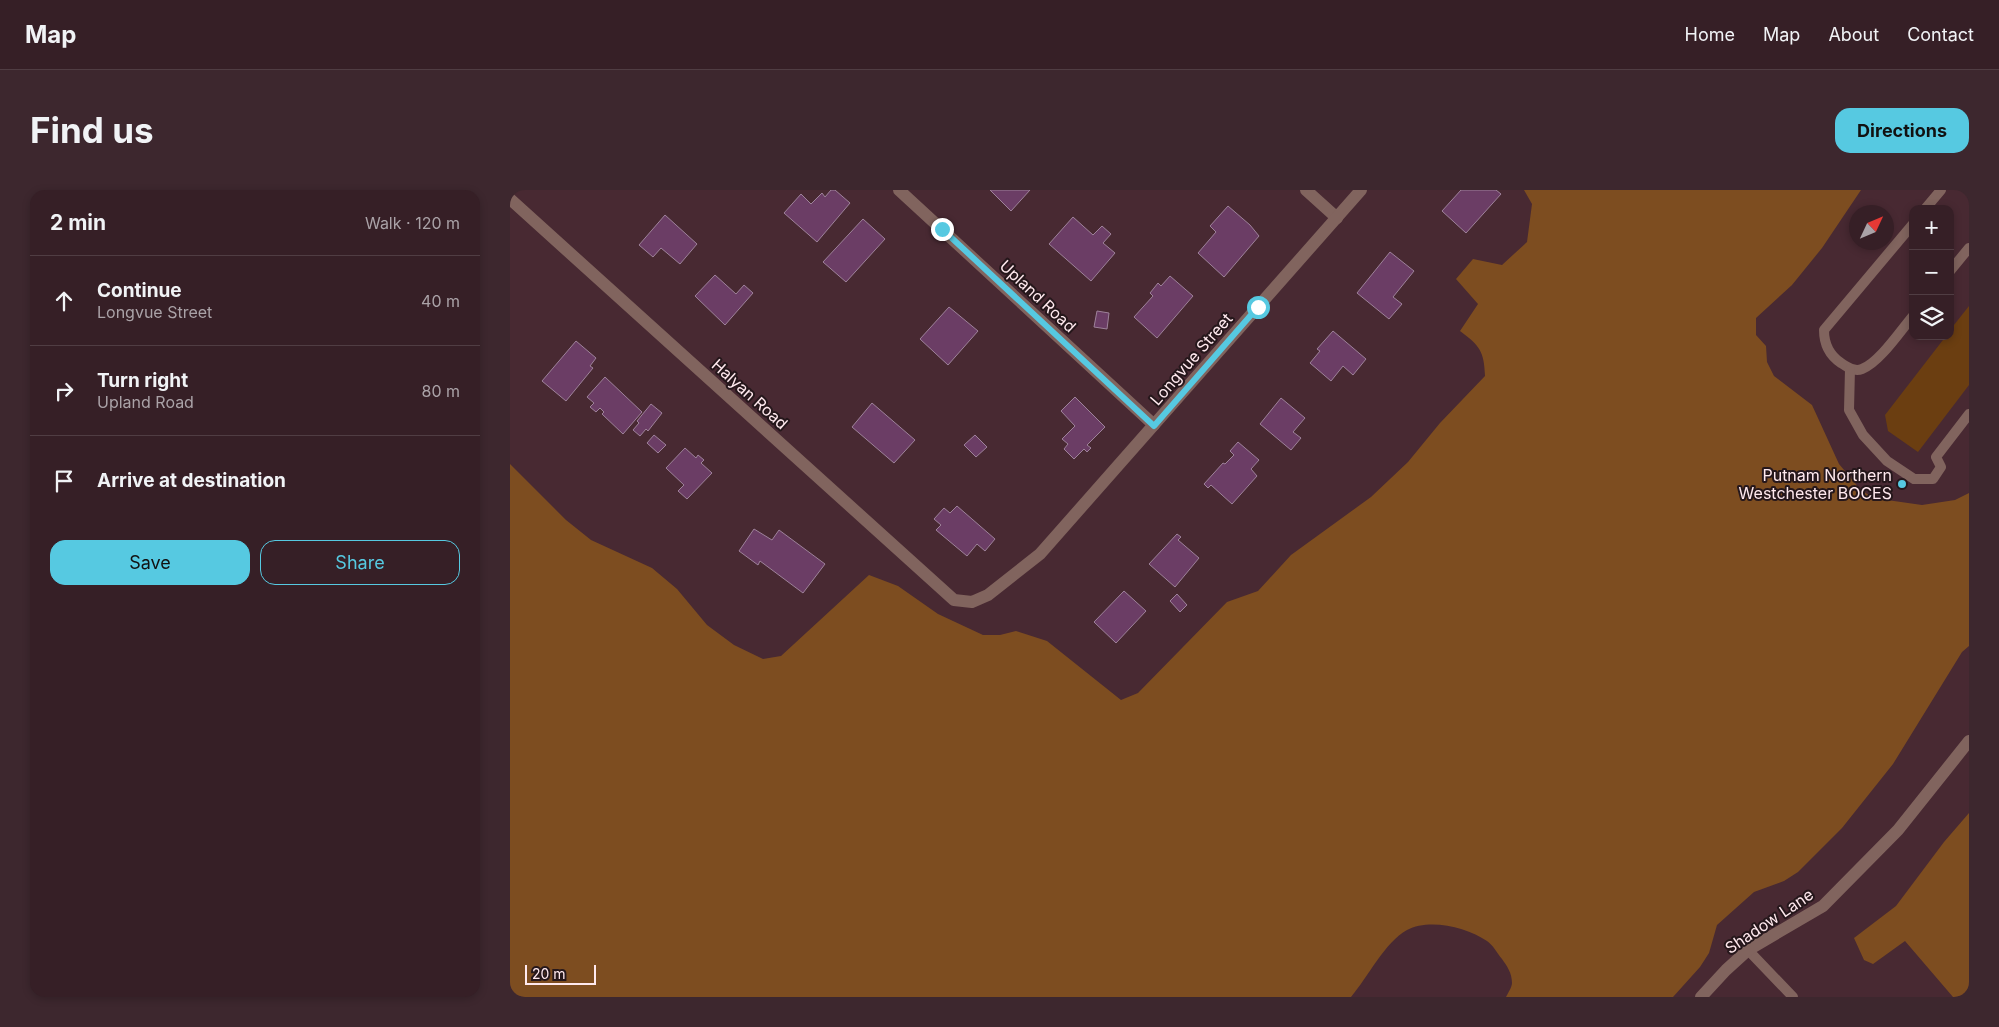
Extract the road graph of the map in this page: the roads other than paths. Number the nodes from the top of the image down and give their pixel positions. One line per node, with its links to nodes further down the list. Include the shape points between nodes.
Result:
1 (899, 190): 14 (street, Upland Road)
2 (1306, 190): 7 (street)
3 (1361, 190): 7 (street, Longvue Street)
4 (1941, 190): 6 (lane)
5 (510, 200): 15 (street, Halyan Road, via 954,600)
6 (1928, 205)
7 (1337, 218): 14 (street, Longvue Street)
8 (1909, 229): 12 (lane, via 1824,330 1824,341 1834,358)
9 (1969, 248): 10 (lane)
10 (1954, 266)
11 (1909, 321): 12 (lane, via 1877,359 1862,370)
12 (1850, 369): 13 (lane, via 1849,410 1863,435 1887,461 1914,479 1933,479 1940,467 1936,457)
13 (1969, 414)
14 (1154, 426): 15 (street, Longvue Street, via 1040,554 988,595)
15 (972, 602)
16 (1969, 741): 17 (street, Shadow Lane, via 1898,830 1822,906)
17 (1748, 950): 18 (street, Shadow Lane); 19 (lane)
18 (1701, 997)
19 (1794, 997)

